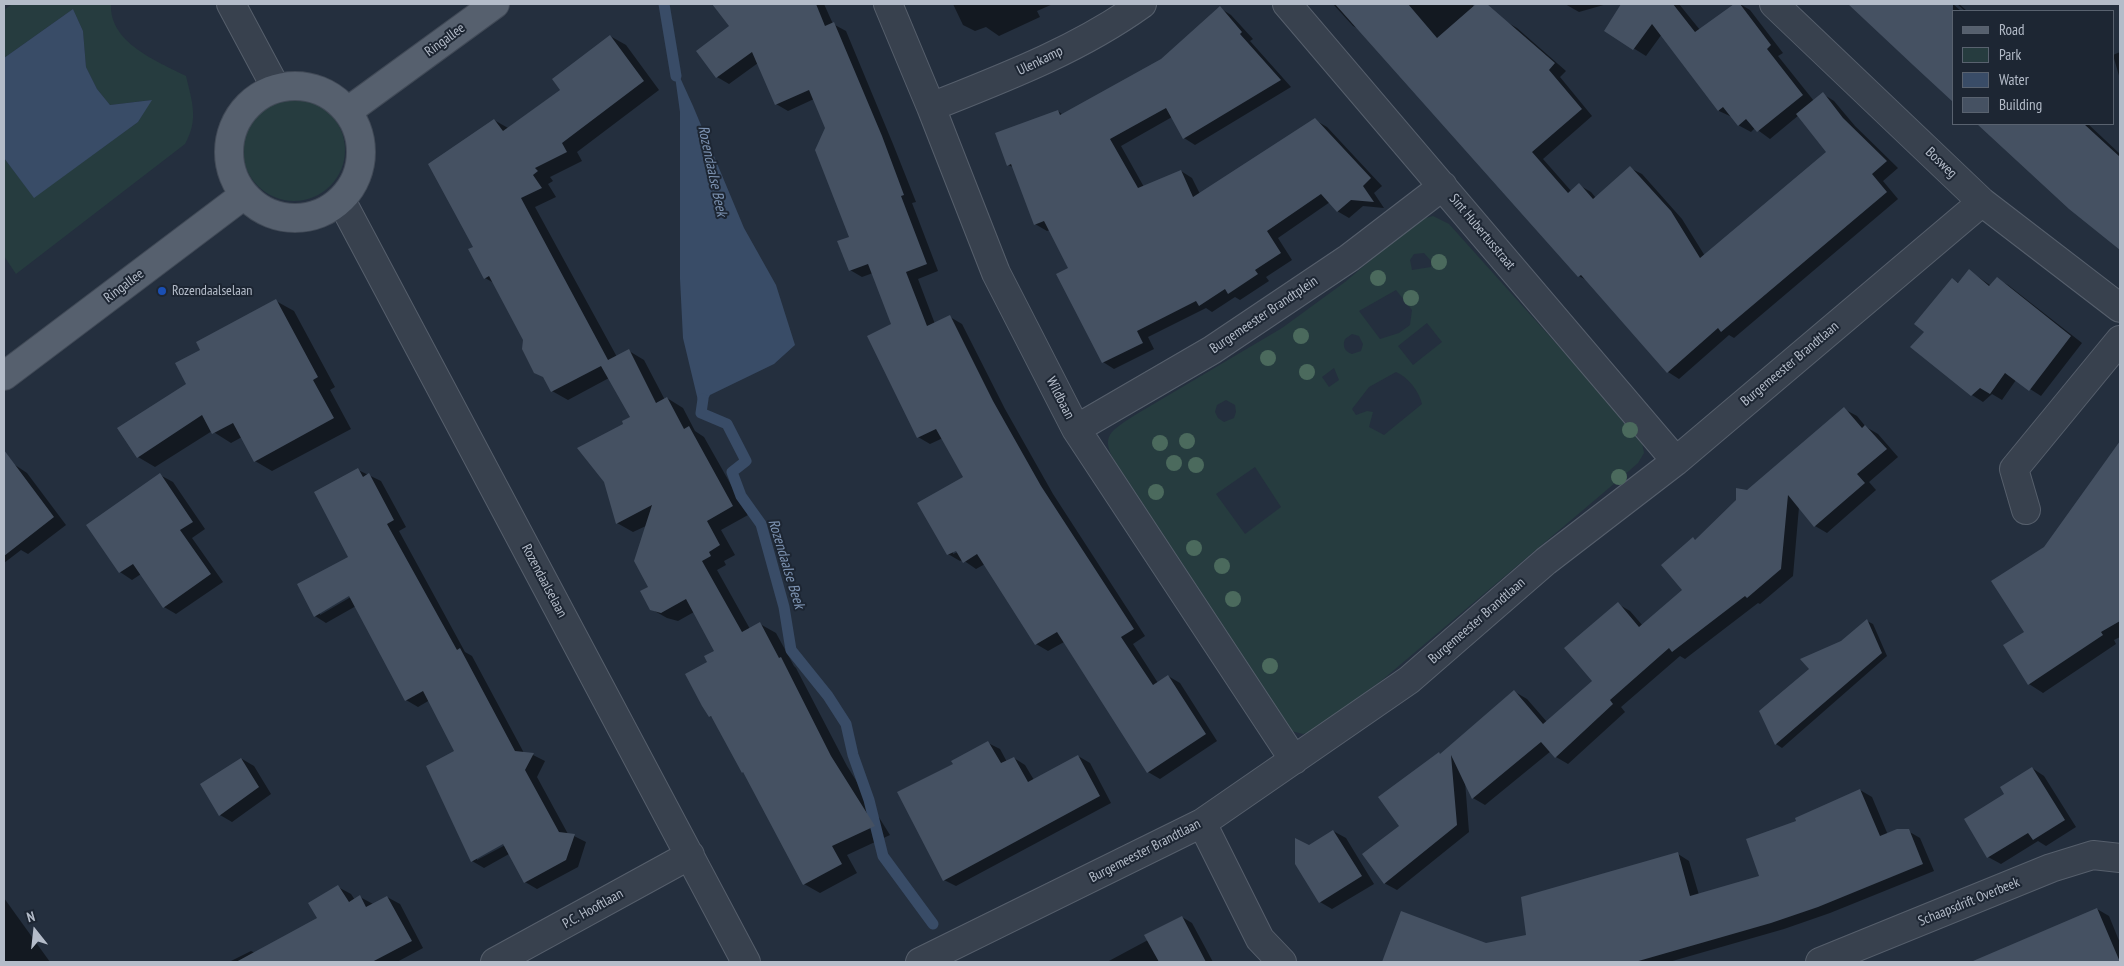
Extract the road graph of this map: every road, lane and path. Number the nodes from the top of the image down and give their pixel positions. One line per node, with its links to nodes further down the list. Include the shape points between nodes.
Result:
1 (231, 4): 7 (street)
2 (495, 4): 9 (main road, Ringallee)
3 (888, 4): 8 (street, Wildbaan)
4 (1142, 4): 8 (street, Ulenkamp, via 1114,24 1026,69)
5 (1286, 4): 10 (street, Sint Hubertusstraat)
6 (1774, 4): 13 (street, Bosweg)
7 (276, 88): 9 (main road, via 296,85 316,88 333,97); 11 (main road, via 252,100 236,120 228,146 231,172)
8 (931, 106): 17 (street, Wildbaan, via 996,273)
9 (348, 111): 12 (main road, via 361,140 362,157 352,188)
10 (1443, 186): 17 (street, Burgemeester Brandtplein, via 1349,258 1212,350); 18 (street, Sint Hubertusstraat)
11 (244, 195): 12 (main road, via 260,209 281,217 295,218 323,212); 16 (main road, Ringallee)
12 (341, 200): 22 (street, Rozendaalselaan)
13 (1982, 202): 14 (street, Bosweg); 18 (street, Burgemeester Brandtlaan)
14 (2120, 308)
15 (2120, 340): 19 (street, via 2014,470)
16 (4, 376)
17 (1076, 428): 20 (street, Wildbaan)
18 (1676, 460): 20 (street, Burgemeester Brandtlaan, via 1546,561 1409,680)
19 (2026, 510)
20 (1294, 760): 21 (street, Burgemeester Brandtlaan)
21 (1202, 823): 26 (street, Burgemeester Brandtlaan); 27 (street, via 1260,939)
22 (690, 855): 24 (street, P.C. Hooftlaan); 25 (street, Rozendaalselaan)
23 (2120, 858): 28 (street, Schaapsdrift Overbeek, via 2093,855 2052,868)
24 (495, 962)
25 (746, 962)
26 (920, 962)
27 (1282, 962)
28 (1820, 962)

